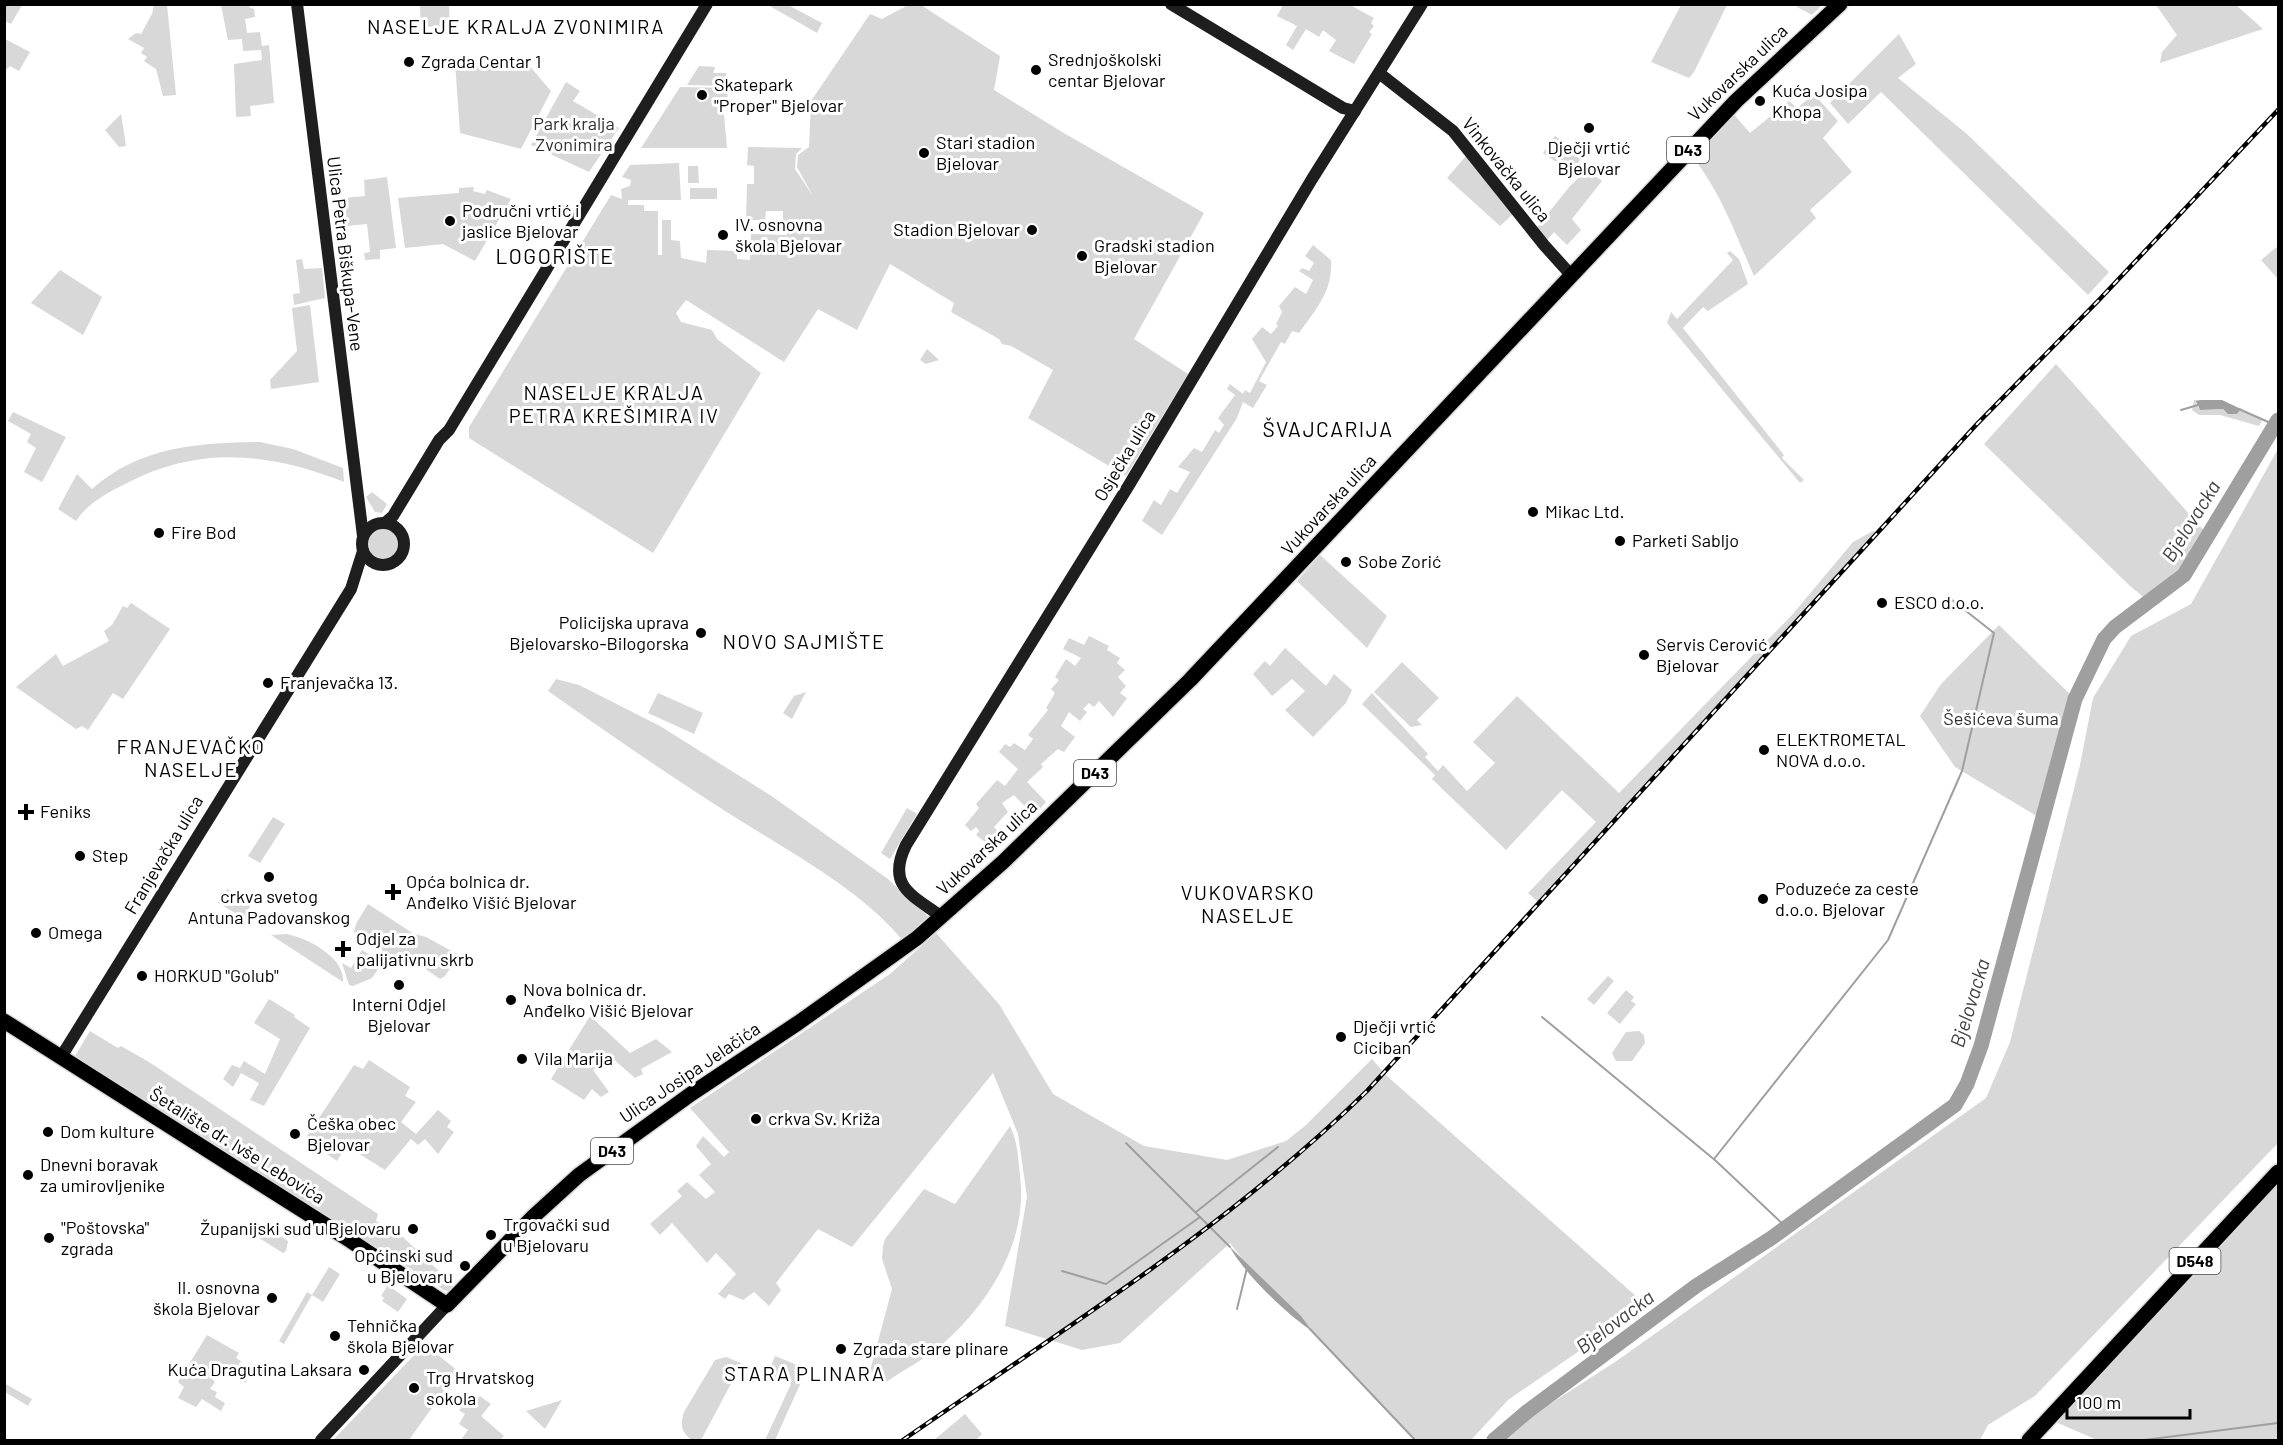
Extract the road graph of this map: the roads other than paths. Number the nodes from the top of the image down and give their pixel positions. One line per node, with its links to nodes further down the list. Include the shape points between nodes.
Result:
1 (297, 4): 10 (main road, Ulica Petra Biškupa-Vene, via 327,264)
2 (706, 4): 9 (main road)
3 (1171, 4): 7 (main road, via 1343,108)
4 (1422, 4): 6 (main road, Osječka ulica)
5 (1840, 4): 8 (main road, Vukovarska ulica / D43, via 1736,101)
6 (1379, 73): 7 (main road, Osječka ulica); 8 (main road, Vinkovačka ulica, via 1453,131)
7 (1355, 111): 17 (main road, Osječka ulica, via 906,845 898,862 899,879)
8 (1571, 275): 17 (main road, Vukovarska ulica / D43, via 1190,680)
9 (449, 430): 11 (main road, via 393,516); 12 (main road, via 446,442 400,521)
10 (361, 507): 11 (main road, via 369,517); 13 (main road, Ulica Petra Biškupa-Vene)
11 (382, 523): 12 (main road); 13 (main road, via 372,525)
12 (400, 532): 15 (main road, via 402,552 393,562)
13 (363, 536): 14 (main road)
14 (363, 551): 15 (main road); 16 (main road, Franjevačka ulica)
15 (379, 565): 16 (main road, Franjevačka ulica)
16 (351, 589): 19 (main road, Franjevačka ulica)
17 (940, 919): 21 (main road, Ulica Josipa Jelačića / D43, via 798,1023 579,1174)
18 (4, 1021): 19 (main road, Šetalište dr. Ivše Lebovića)
19 (61, 1058): 21 (main road, Šetalište dr. Ivše Lebovića)
20 (2278, 1172): 23 (main road, D548)
21 (447, 1305): 22 (main road)
22 (321, 1440)
23 (2029, 1440)

